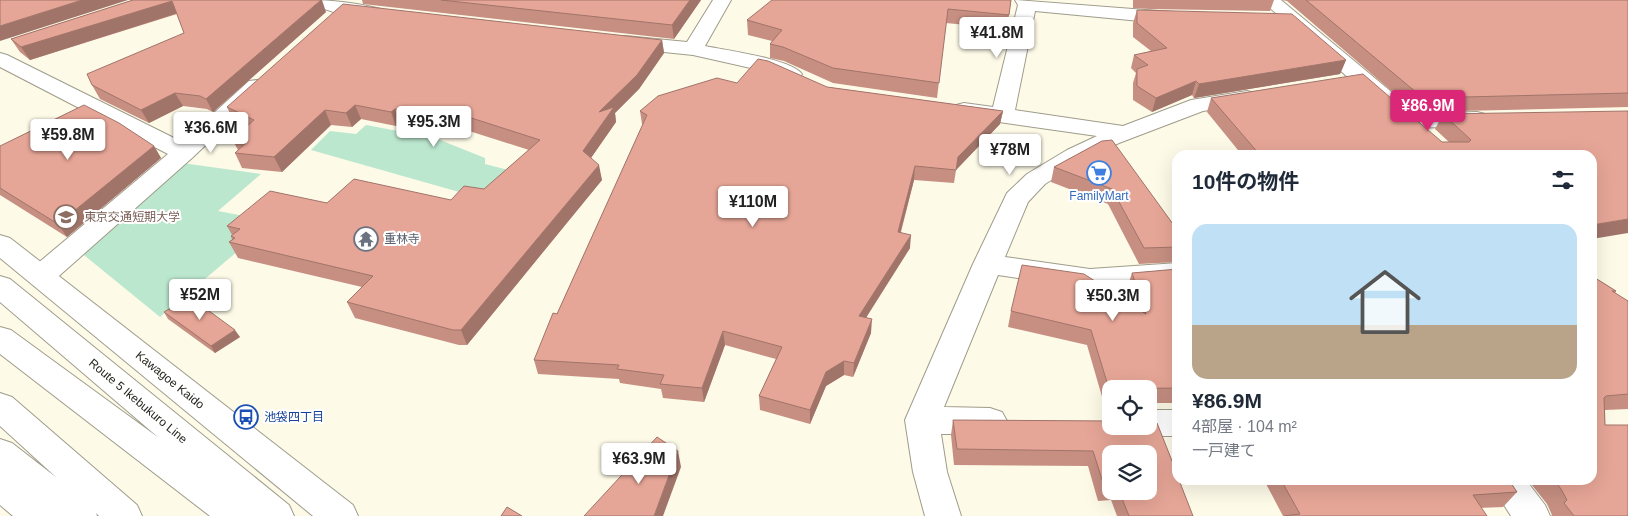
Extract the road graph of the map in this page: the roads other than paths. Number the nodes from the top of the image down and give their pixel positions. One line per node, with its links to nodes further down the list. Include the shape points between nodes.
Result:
1 (317, 0): 4 (main road)
2 (722, 0): 10 (main road)
3 (1025, 2): 7 (main road, via 1150,17); 18 (main road)
4 (348, 5): 6 (main road); 8 (main road)
5 (1267, 10): 13 (main road, via 1292,19)
6 (392, 15)
7 (1188, 18)
8 (322, 28)
9 (608, 40): 10 (main road)
10 (693, 49): 14 (main road, via 776,67)
11 (3, 52): 23 (main road)
12 (272, 72): 23 (main road)
13 (1362, 78): 15 (main road); 20 (main road)
14 (810, 83)
15 (1335, 83)
16 (1268, 94): 21 (main road, via 1199,105)
17 (945, 107): 18 (main road)
18 (1003, 115): 21 (main road)
19 (1500, 119): 20 (main road)
20 (1412, 121): 22 (main road)
21 (1120, 142): 25 (main road, via 1075,155 1036,179 1016,199)
22 (1436, 144)
23 (184, 153): 27 (main road)
24 (0, 244): 27 (main road, Kawagoe Kaido)
25 (987, 264): 26 (main road, via 1090,278); 31 (main road)
26 (1172, 272)
27 (41, 276): 43 (main road, Kawagoe Kaido)
28 (0, 286): 42 (main road, Route 5 Ikebukuro Line)
29 (0, 338): 41 (main road)
30 (0, 406): 40 (main road)
31 (922, 420): 32 (main road); 44 (main road, via 930,472)
32 (1022, 421)
33 (1157, 423): 34 (main road)
34 (1172, 423)
35 (0, 453): 39 (main road)
36 (0, 484): 38 (main road)
37 (1510, 485): 45 (main road)
38 (40, 516)
39 (79, 516)
40 (124, 516)
41 (238, 516)
42 (276, 516)
43 (340, 516)
44 (943, 516)
45 (1532, 516)

